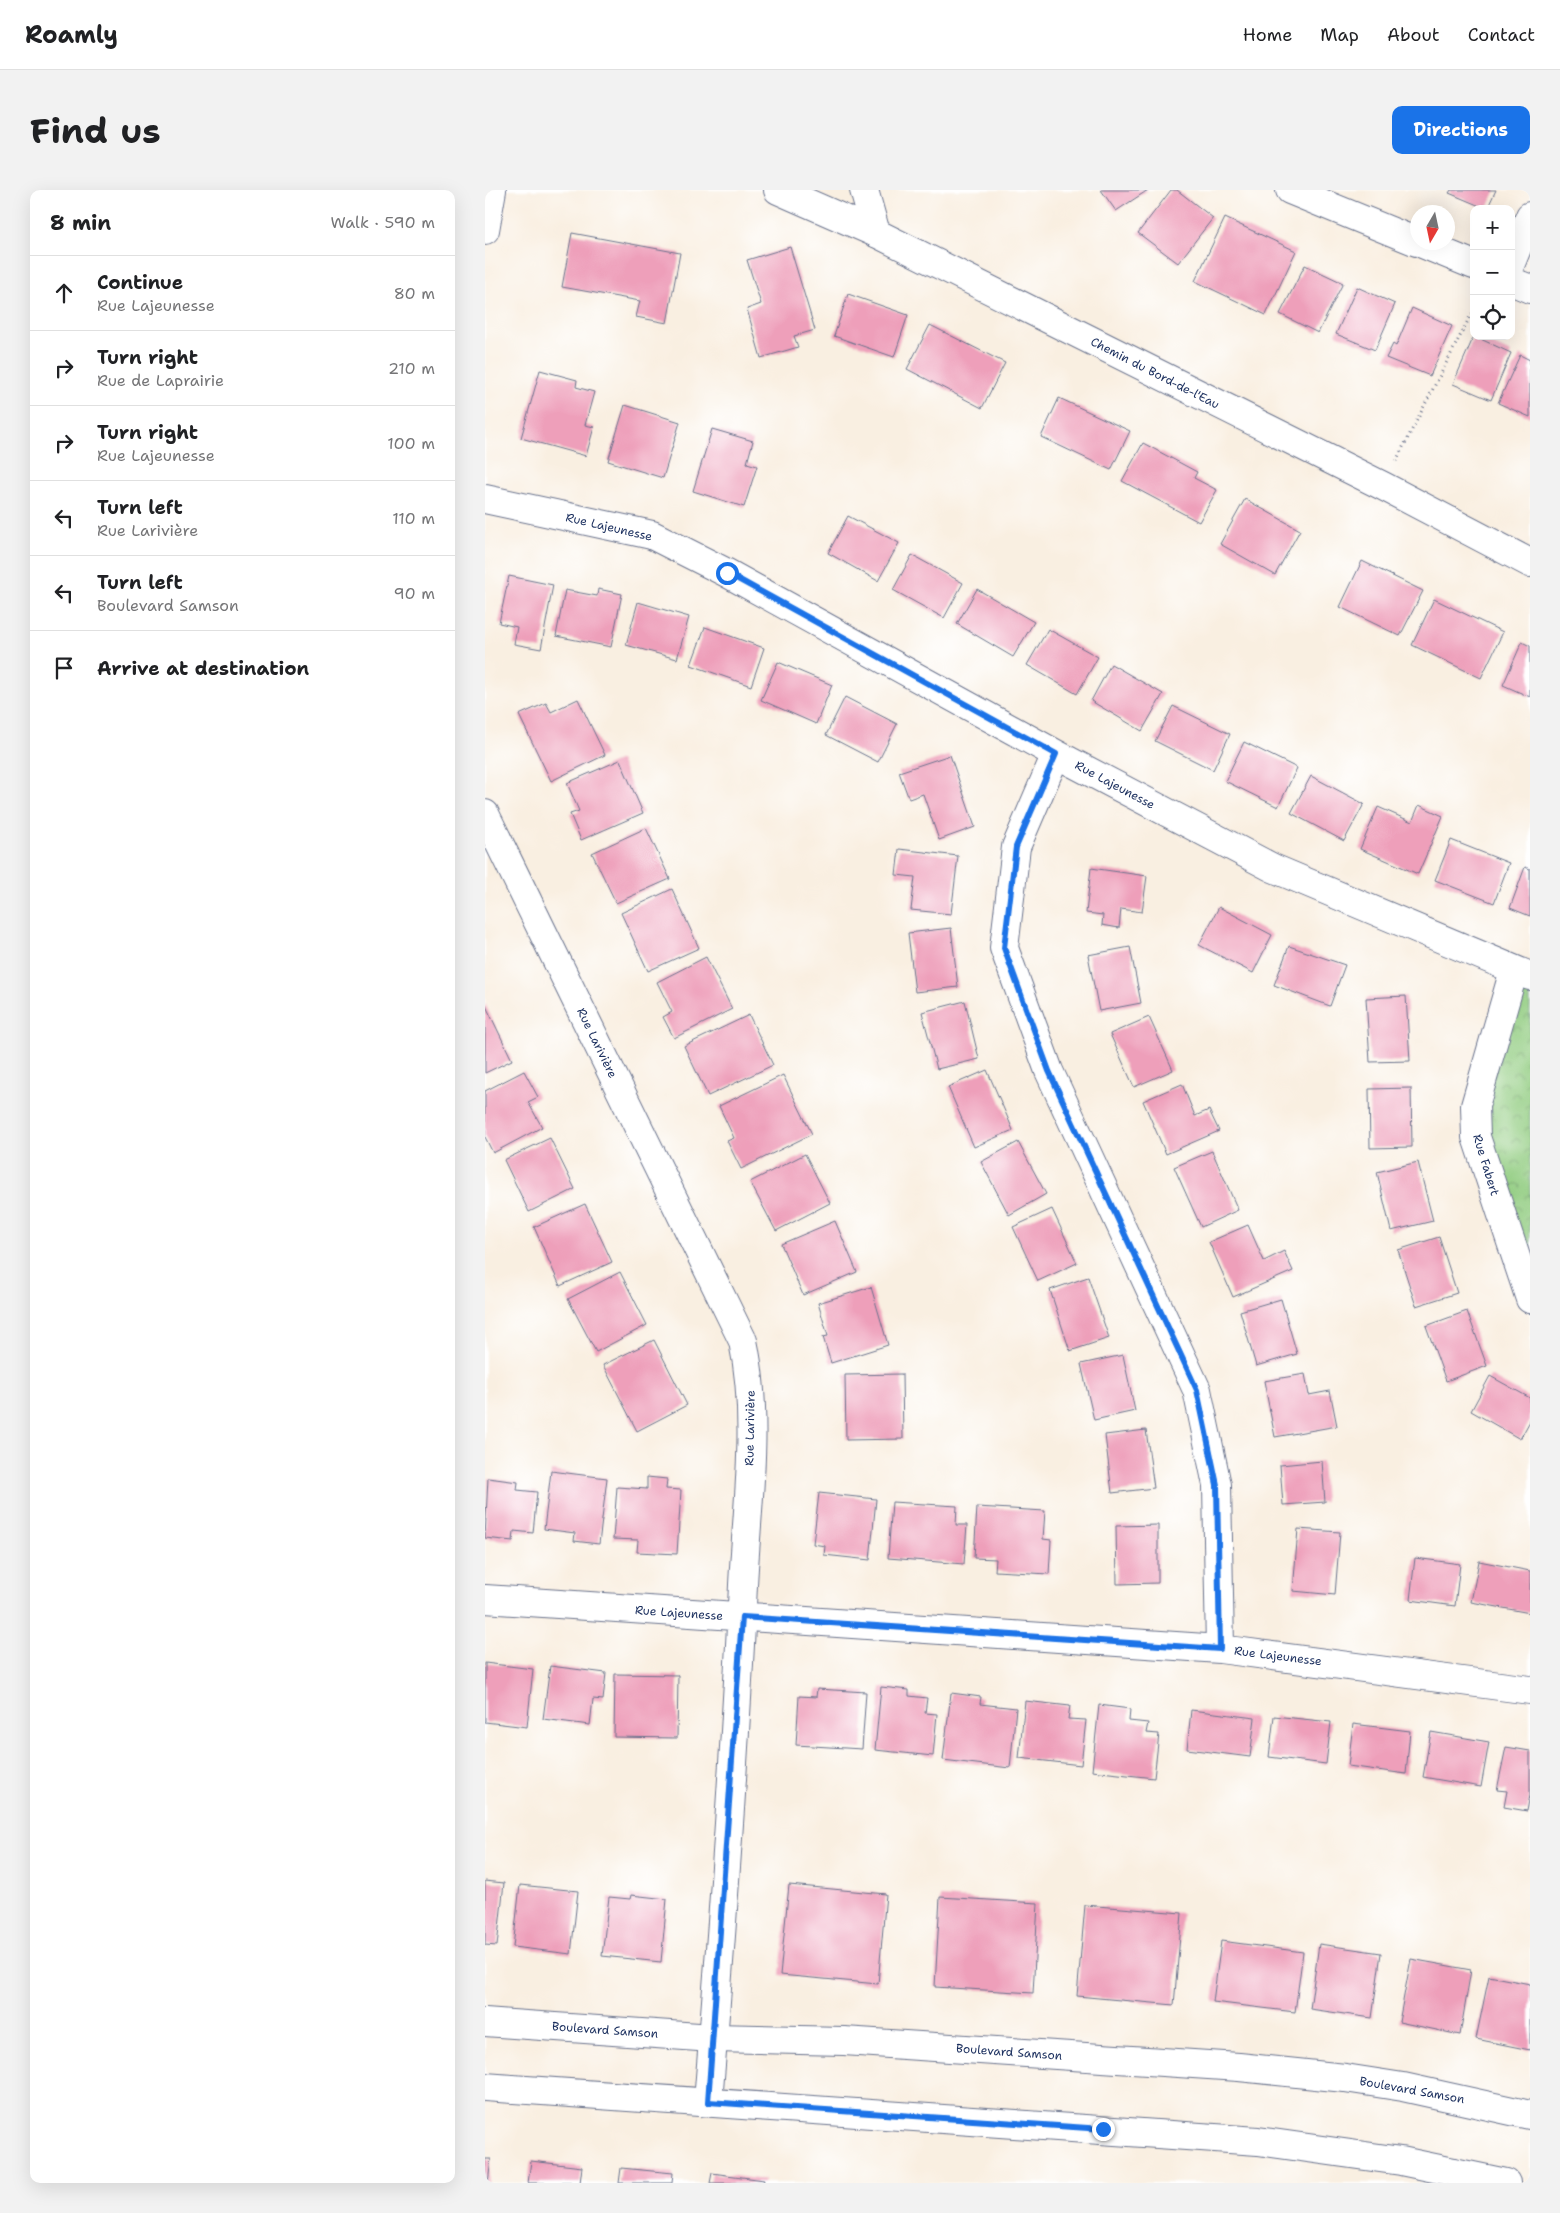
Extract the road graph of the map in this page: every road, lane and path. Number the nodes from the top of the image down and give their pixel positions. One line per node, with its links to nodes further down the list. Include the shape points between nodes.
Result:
1 (492, 190): 6 (street)
2 (778, 190): 7 (street, Chemin du Bord-de-l'Eau)
3 (864, 190): 7 (street)
4 (1291, 190): 8 (street)
5 (1530, 216): 10 (street)
6 (485, 230)
7 (876, 233): 15 (street, Chemin du Bord-de-l'Eau)
8 (1410, 239)
9 (1437, 250): 11 (street)
10 (1515, 253)
11 (1470, 263)
12 (1515, 283): 13 (street)
13 (1530, 289)
14 (1470, 317): 15 (path)
15 (1383, 486): 17 (street, Chemin du Bord-de-l'Eau)
16 (485, 500): 18 (street, Rue Lajeunesse, via 652,535)
17 (1530, 563)
18 (1056, 754): 20 (street, Rue Lajeunesse, via 1273,868); 24 (street, via 1016,847 1004,948 1049,1071 1197,1390 1217,1485)
19 (485, 814): 23 (street, Rue Larivière, via 743,1341 751,1376 752,1412)
20 (1522, 973): 21 (street, Rue Fabert, via 1475,1106 1476,1137)
21 (1530, 1299)
22 (485, 1599): 23 (street, Rue Lajeunesse)
23 (742, 1617): 24 (street, Rue Lajeunesse); 27 (street, Rue Larivière)
24 (1220, 1649): 25 (street, Rue Lajeunesse)
25 (1530, 1690)
26 (485, 2022): 27 (street, Boulevard Samson)
27 (713, 2038): 29 (street, Rue Larivière); 30 (street, Boulevard Samson, via 844,2041 1255,2068 1403,2087)
28 (485, 2087): 29 (street)
29 (708, 2102): 31 (street, via 1257,2141 1401,2161)
30 (1530, 2115)
31 (1506, 2183)

